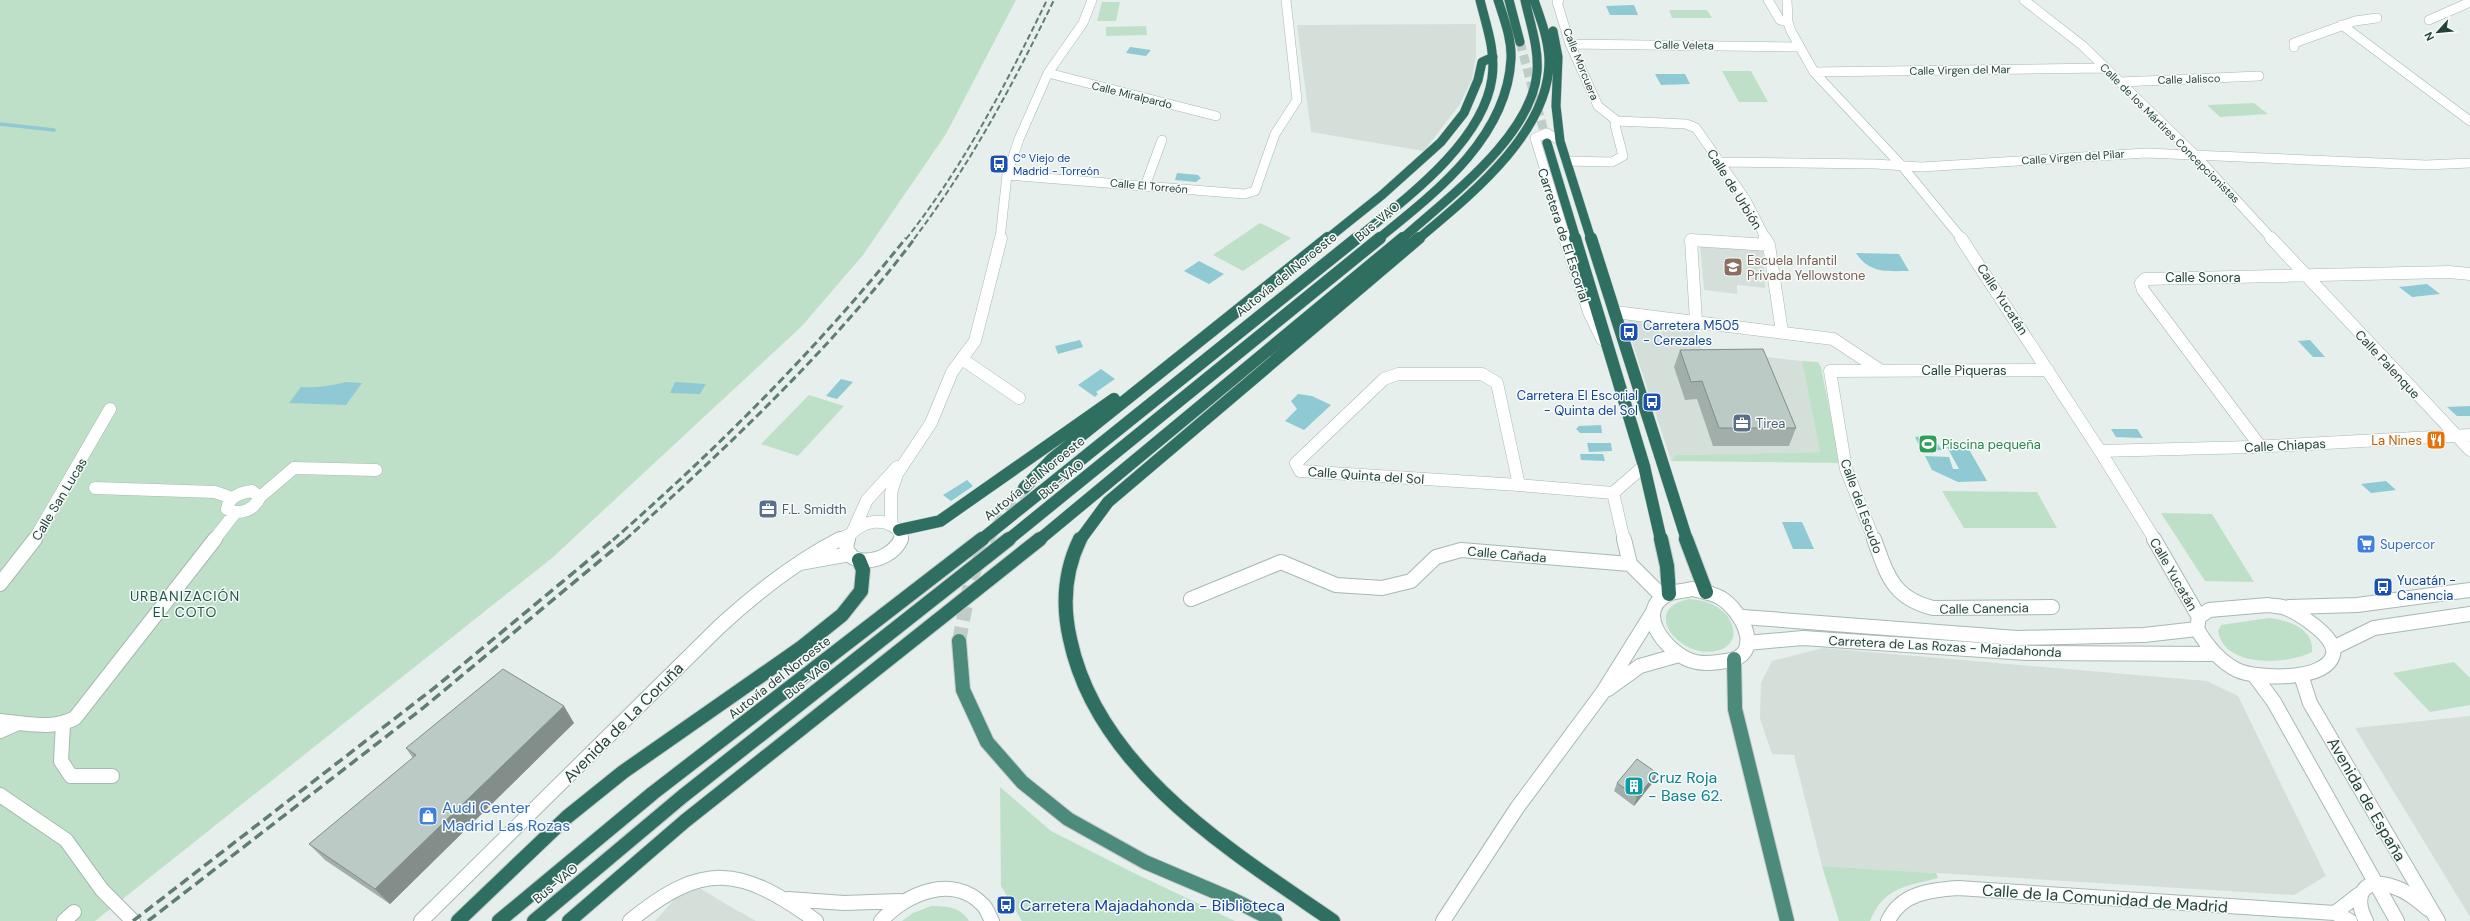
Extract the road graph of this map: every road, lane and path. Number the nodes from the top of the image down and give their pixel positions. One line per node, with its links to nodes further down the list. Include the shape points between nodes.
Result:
1 (1092, 0): 25 (street, via 1083,23)
2 (1286, 0): 40 (street, Calle El Torreón, via 1296,100 1275,134 1257,189 1244,194)
3 (1480, 0): 22 (highway, Autovía del Noroeste)
4 (1498, 0): 114 (highway, Bus-VAO, via 1510,52 1505,96 1481,140 1444,182 1399,222 1030,523 748,744)
5 (1509, 0): 18 (highway)
6 (1524, 0): 115 (highway, via 1537,53 1537,73 1530,99 1518,123 1486,164 1398,242 1047,534 685,821)
7 (1534, 0): 121 (highway, via 1547,40 1548,76 1534,116 1506,156 1459,204 1108,502 1086,527 1072,555 1066,580 1064,600 1069,648 1091,702 1135,763 1190,817)
8 (1543, 0): 32 (highway, via 1557,48 1556,106)
9 (1559, 0): 19 (street, Calle Morcuera)
10 (1768, 0): 16 (street, via 1780,20)
11 (1787, 0): 16 (street, Calle Yucatán)
12 (2024, 0): 23 (street, Calle de los Mártires Concepcionistas, via 2083,46)
13 (2470, 2): 15 (street)
14 (2377, 18): 17 (street)
15 (2429, 20)
16 (1788, 22): 20 (street, Calle Yucatán)
17 (2342, 25): 21 (street, via 2294,43); 30 (street)
18 (1520, 42)
19 (1570, 44): 20 (street, Calle Veleta); 29 (street, Calle Morcuera, via 1598,106)
20 (1798, 47): 24 (street, Calle Yucatán)
21 (2294, 47)
22 (1493, 57): 53 (highway, via 1482,62 1478,80 1464,113 1441,142 1382,195); 113 (highway, Autovía del Noroeste, via 1491,81 1477,117 1454,150 1412,194 1015,514 653,793)
23 (2106, 68): 24 (street, Calle Virgen del Mar); 27 (street, Calle de los Mártires Concepcionistas)
24 (1814, 72): 38 (street, Calle Yucatán)
25 (1048, 73): 28 (street, Calle Miralpardo); 39 (street, via 1029,113)
26 (2259, 76): 27 (street, Calle Jalisco)
27 (2120, 82): 34 (street, Calle de los Mártires Concepcionistas)
28 (1216, 116)
29 (1617, 121): 35 (street, via 1615,125 1623,156 1618,160); 36 (street, Calle de Urbión, via 1686,124 1696,128)
30 (2470, 121)
31 (1162, 140): 40 (street)
32 (1560, 141): 35 (highway); 48 (street, Carretera de El Escorial, via 1547,134 1535,138 1589,312)
33 (1547, 143): 44 (highway)
34 (2194, 154): 37 (street, Calle Virgen del Pilar, via 2426,165); 38 (street, Calle Virgen del Pilar, via 2146,153 1922,167); 43 (street, Calle de los Mártires Concepcionistas)
35 (1566, 161): 45 (highway)
36 (1720, 162): 38 (street, Calle Virgen del Pilar); 41 (street, Calle de Urbión, via 1746,200)
37 (2470, 163)
38 (1902, 166): 51 (street, Calle Yucatán, via 1970,247)
39 (1007, 175): 40 (street, Calle El Torreón); 49 (street, via 1000,243 983,316 975,342)
40 (1145, 186)
41 (1768, 245): 46 (street, via 1691,240); 47 (street, Calle de Urbión)
42 (2470, 274): 43 (street, Calle Sonora, via 2449,272)
43 (2307, 276): 58 (street, Calle Palenque); 59 (street, Calle Sonora, via 2151,278 2141,283 2143,290)
44 (1595, 298): 48 (highway); 54 (highway)
45 (1615, 312): 46 (street); 54 (highway)
46 (1696, 321): 47 (street)
47 (1782, 332): 50 (street, via 1833,339)
48 (1610, 356): 63 (highway)
49 (962, 359): 55 (street); 62 (street, via 945,385 932,423)
50 (1880, 370): 51 (street, Calle Piqueras); 52 (street, Calle Piqueras)
51 (2048, 370): 61 (street, Calle Yucatán)
52 (1830, 371): 82 (street, Calle del Escudo, via 1846,469 1890,581 1900,594)
53 (1158, 372): 67 (highway, via 1052,459); 72 (highway, via 1040,449 940,522)
54 (1634, 374): 79 (highway, via 1690,551)
55 (1019, 398)
56 (110, 409): 77 (street, Calle San Lucas, via 34,542)
57 (2470, 435): 58 (street, Calle Chiapas)
58 (2455, 436): 59 (street, Calle Chiapas); 60 (street, Calle Palenque)
59 (2260, 446): 61 (street, Calle Chiapas)
60 (2470, 450)
61 (2100, 451): 88 (street, Calle Yucatán, via 2186,591)
62 (905, 459): 72 (street, via 893,484); 73 (street, via 867,500)
63 (1644, 466): 68 (street); 80 (highway, via 1667,566)
64 (376, 470): 69 (street, via 294,468)
65 (1519, 485): 65 (street, Calle Quinta del Sol, via 1300,471 1296,463 1384,379 1398,374 1482,374 1497,383); 68 (street, Calle Quinta del Sol)
66 (95, 488): 70 (street, via 215,492)
67 (1024, 488)
68 (1613, 493): 76 (street)
69 (260, 497): 70 (street, via 252,491); 71 (street, via 251,508)
70 (232, 498): 71 (street, via 227,509)
71 (235, 513): 100 (street, via 106,681 74,718)
72 (895, 526): 73 (street, via 871,522); 74 (street, via 902,536 900,544 888,556 879,560)
73 (852, 533): 74 (street, via 847,544); 75 (street, Avenida de La Coruña, via 817,549)
74 (855, 557): 75 (street, Avenida de La Coruña); 112 (highway, via 863,570 861,591 842,615 802,647 622,772 568,817)
75 (797, 564): 111 (street, Avenida de La Coruña, via 759,590 714,631)
76 (1630, 564): 80 (street); 81 (street, Calle Cañada, via 1461,550 1436,558 1411,581 1382,588 1336,585 1281,562)
77 (0, 584)
78 (2470, 590): 84 (street, Carretera de Las Rozas - Majadahonda, via 2352,607)
79 (1706, 592): 80 (street, via 1692,589); 87 (street, via 1727,602)
80 (1666, 595): 85 (street, via 1656,603)
81 (1191, 600)
82 (1917, 605): 83 (street, Calle Canencia, via 1933,608)
83 (2052, 607)
84 (2282, 607): 88 (street, Carretera de Las Rozas - Majadahonda, via 2268,605 2209,610); 91 (street, via 2305,618 2324,632)
85 (1653, 612): 93 (street, via 1655,630 1669,648); 97 (street)
86 (2470, 614): 91 (street, via 2374,628)
87 (1742, 617): 88 (street, Carretera de Las Rozas - Majadahonda, via 2017,638 2144,635); 90 (street, via 1748,630)
88 (2198, 623): 92 (street, Calle Yucatán, via 2204,643)
89 (959, 641): 120 (highway, via 963,690 987,742 1022,782 1068,819 1139,858)
90 (1748, 642): 92 (street, Carretera de Las Rozas - Majadahonda, via 1803,638 2027,653); 94 (street)
91 (2333, 648): 96 (street, via 2334,655 2329,663)
92 (2214, 654): 95 (street, via 2233,667)
93 (1679, 655): 94 (street, via 1704,663); 97 (street, via 1640,666)
94 (1734, 659): 122 (highway, via 1735,709)
95 (2254, 675): 96 (street); 104 (street, via 2274,702)
96 (2301, 675): 127 (street, Avenida de España, via 2310,702)
97 (1603, 692): 109 (street, via 1517,808)
98 (0, 721): 99 (street)
99 (18, 723): 100 (street, via 50,726); 101 (street)
100 (63, 724): 102 (street, via 62,761 72,776)
101 (0, 731)
102 (112, 776)
103 (0, 795): 110 (street, via 66,840 102,890)
104 (2376, 884): 105 (street, via 2365,887); 126 (street); 127 (street, Avenida de España, via 2388,885 2417,899)
105 (2358, 895): 108 (street); 125 (street, via 2358,904)
106 (788, 899): 107 (street, via 844,904); 116 (street, via 751,882 716,876 689,880 664,893); 117 (street)
107 (900, 901): 118 (street); 119 (street, via 921,891 943,888 957,891 981,903)
108 (2334, 913): 123 (street, Calle de la Comunidad de Madrid, via 1958,888 1928,890 1917,894 1896,906); 124 (street, Calle de la Comunidad de Madrid)
109 (1444, 919)
110 (133, 921)
111 (421, 921)
112 (458, 921)
113 (499, 921)
114 (534, 921)
115 (569, 921)
116 (630, 921)
117 (816, 921)
118 (881, 921)
119 (992, 921)
120 (1275, 921)
121 (1333, 921)
122 (1787, 921)
123 (1888, 921)
124 (2350, 921)
125 (2366, 921)
126 (2397, 921)
127 (2438, 921)

